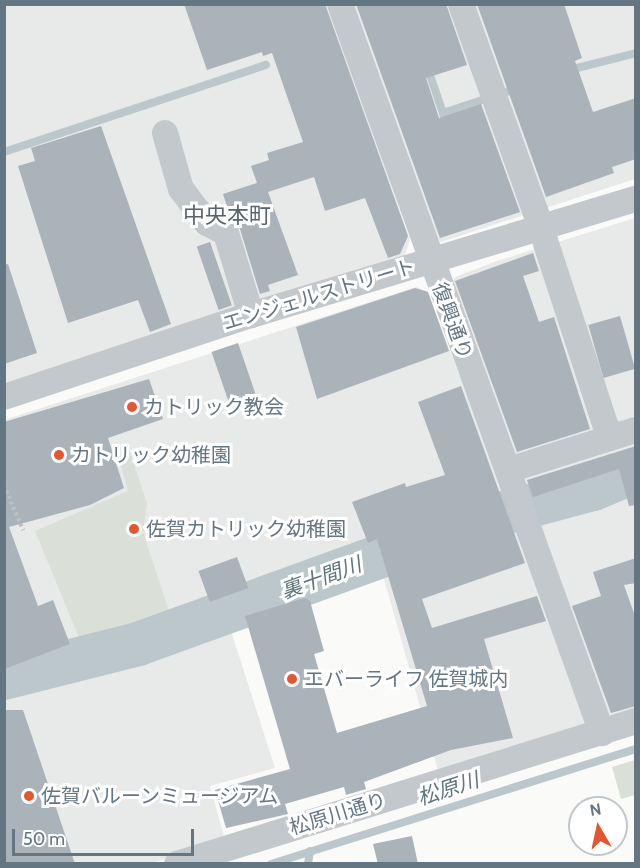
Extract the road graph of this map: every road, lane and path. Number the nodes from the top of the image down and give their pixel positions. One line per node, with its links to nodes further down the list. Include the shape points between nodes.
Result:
1 (340, 4): 6 (street, 復興通り)
2 (461, 4): 5 (street)
3 (165, 134): 7 (street, via 181,189 207,223 226,233)
4 (636, 199): 5 (street, エンジェルストリート)
5 (539, 230): 6 (street, エンジェルストリート); 10 (street)
6 (429, 261): 7 (street, エンジェルストリート); 11 (street, 復興通り)
7 (251, 315): 8 (street, エンジェルストリート)
8 (4, 397)
9 (636, 430): 10 (street)
10 (609, 437): 11 (street)
11 (508, 470): 15 (street, 復興通り)
12 (4, 485): 13 (path)
13 (22, 530)
14 (636, 721): 15 (street, 松原川通り)
15 (602, 732): 16 (street, 松原川通り)
16 (177, 864)

